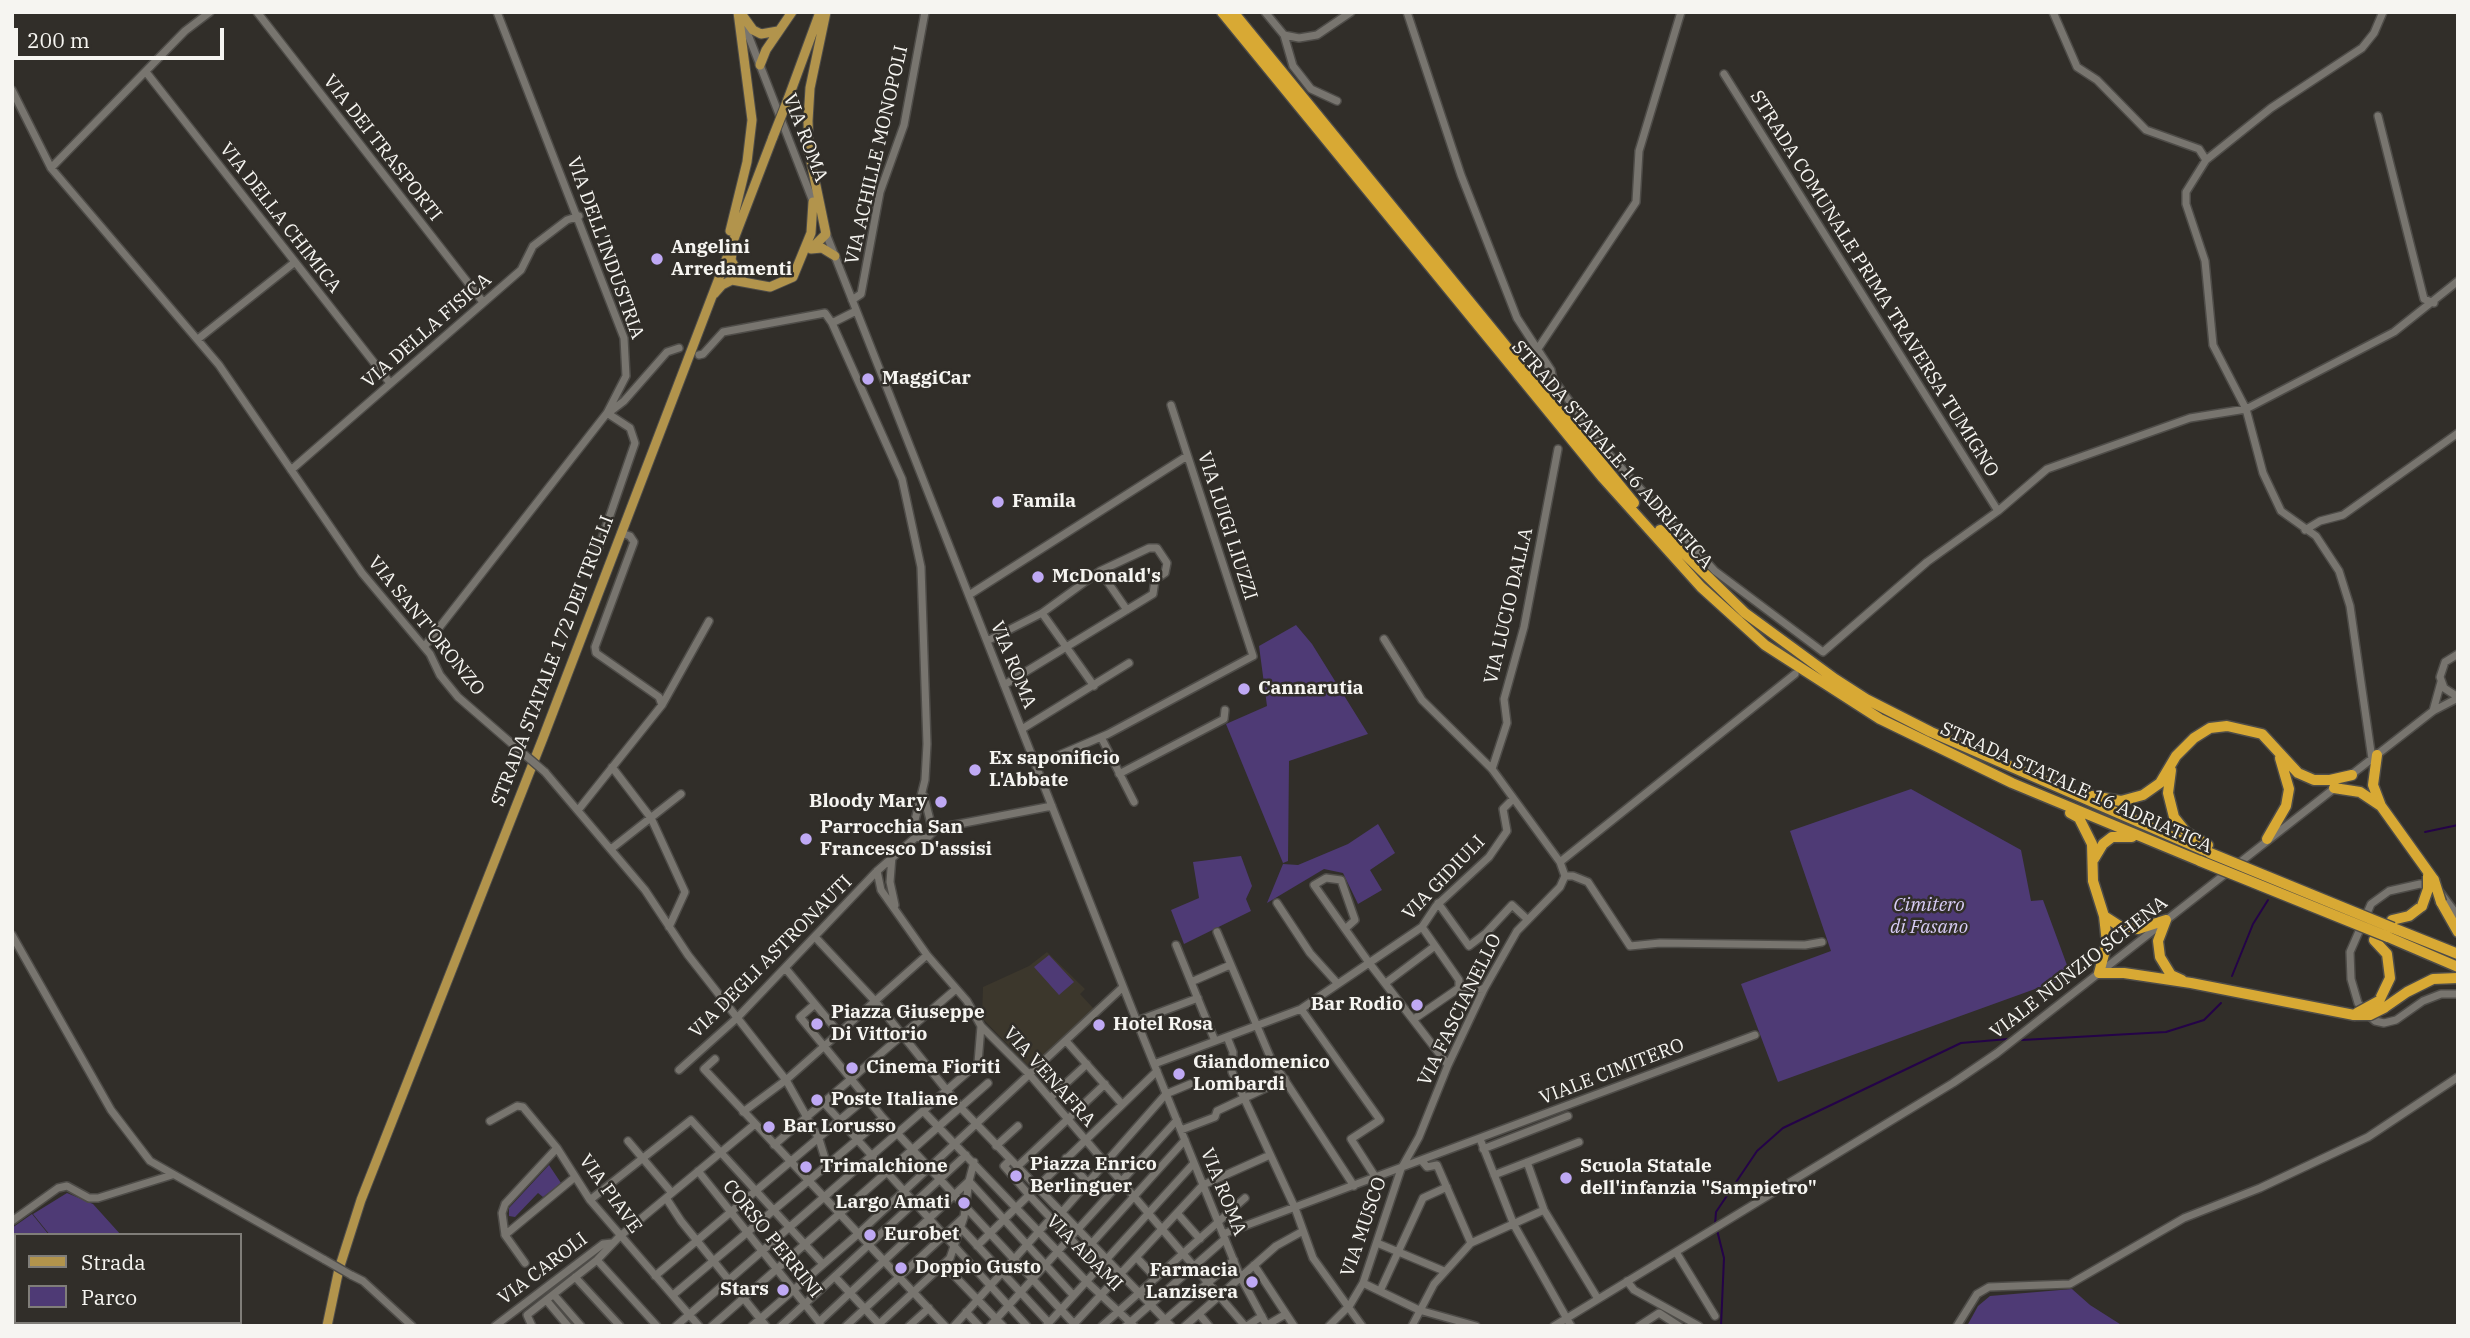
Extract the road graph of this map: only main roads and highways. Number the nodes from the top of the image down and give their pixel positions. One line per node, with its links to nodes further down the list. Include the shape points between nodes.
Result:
1 (739, 12): 6 (main road, via 761,34); 12 (main road, via 752,120 747,162)
2 (792, 12): 6 (main road)
3 (823, 12): 9 (main road, STRADA STATALE 172 DEI TRULLI, bridge); 10 (main road, via 808,121 809,152 826,234)
4 (1223, 12): 20 (highway, STRADA STATALE 16 ADRIATICA, via 1603,478 1701,587 1765,645 1815,679 1880,719)
5 (1233, 12): 19 (highway, STRADA STATALE 16 ADRIATICA, via 1637,506 1690,562 1765,628 1835,679 1931,732)
6 (778, 31): 7 (main road)
7 (761, 65)
8 (813, 202): 10 (main road)
9 (736, 229): 12 (main road, STRADA STATALE 172 DEI TRULLI); 13 (main road, via 731,260)
10 (808, 251): 11 (main road, via 822,248); 13 (main road, via 798,270 783,284 770,287)
11 (835, 256)
12 (719, 271): 14 (main road, STRADA STATALE 172 DEI TRULLI)
13 (742, 280): 14 (main road, via 722,285)
14 (708, 301): 37 (main road, STRADA STATALE 172 DEI TRULLI, via 361,1200)
15 (2274, 746): 17 (highway, via 2262,734 2247,729 2210,728 2176,756); 18 (highway, via 2298,773 2314,780); 23 (highway, via 2289,789 2286,806)
16 (2375, 757): 22 (highway, via 2373,785)
17 (2171, 767): 19 (highway, via 2160,783 2143,795 2121,801); 25 (highway, via 2168,793 2174,817)
18 (2352, 775)
19 (2033, 776): 25 (highway, STRADA STATALE 16 ADRIATICA)
20 (2012, 783): 24 (highway, STRADA STATALE 16 ADRIATICA); 26 (highway, via 2079,818 2088,831)
21 (2334, 788): 22 (highway, via 2360,792)
22 (2381, 806): 27 (highway)
23 (2267, 839)
24 (2169, 847): 26 (highway, via 2127,835 2112,836); 28 (highway, STRADA STATALE 16 ADRIATICA, bridge)
25 (2213, 851): 30 (highway, STRADA STATALE 16 ADRIATICA, bridge)
26 (2094, 859): 29 (highway, via 2092,881)
27 (2430, 875): 30 (highway, bridge, via 2422,906); 31 (highway, bridge)
28 (2326, 913): 30 (highway, STRADA STATALE 16 ADRIATICA, bridge); 36 (highway, bridge, via 2374,940 2387,954 2390,978)
29 (2104, 916): 35 (highway, via 2121,927 2138,929 2166,920 2158,941 2160,957 2171,975); 35 (highway, via 2107,943 2099,973)
30 (2391, 928): 32 (highway, STRADA STATALE 16 ADRIATICA); 33 (highway, STRADA STATALE 16 ADRIATICA)
31 (2458, 932)
32 (2458, 954)
33 (2458, 967)
34 (2458, 978): 36 (highway, via 2433,979)
35 (2191, 984): 36 (highway, bridge, via 2354,1015)
36 (2381, 1005)
37 (327, 1326)

